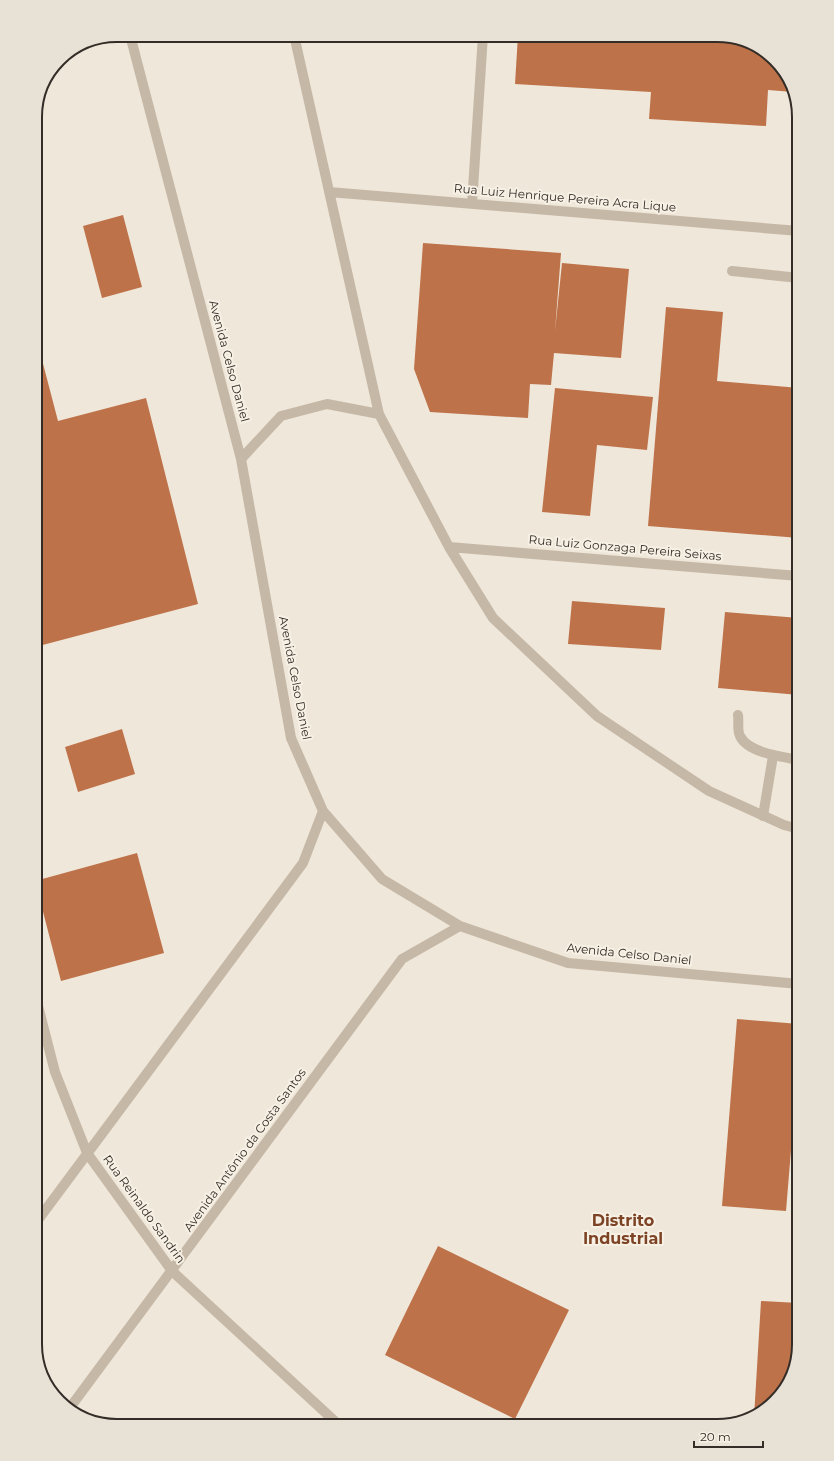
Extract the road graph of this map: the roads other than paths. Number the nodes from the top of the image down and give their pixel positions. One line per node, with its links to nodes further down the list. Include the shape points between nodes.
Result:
1 (132, 42): 10 (street, Avenida Celso Daniel)
2 (296, 42): 4 (street)
3 (483, 42): 5 (street)
4 (329, 192): 5 (street, Rua Luiz Henrique Pereira Acra Lique); 9 (street)
5 (472, 204): 6 (street, Rua Luiz Henrique Pereira Acra Lique)
6 (792, 230)
7 (732, 271): 8 (street)
8 (792, 277)
9 (379, 414): 10 (street, via 327,404 281,416); 11 (street)
10 (241, 459): 16 (street, Avenida Celso Daniel, via 291,738)
11 (448, 547): 12 (street, Rua Luiz Gonzaga Pereira Seixas); 17 (street, via 493,618 597,716 708,791)
12 (792, 575)
13 (738, 715): 14 (street, via 740,736 748,745)
14 (773, 756): 15 (street); 17 (street)
15 (792, 759)
16 (323, 811): 19 (street, Avenida Celso Daniel, via 382,879); 22 (street, via 303,863)
17 (763, 816): 18 (street)
18 (792, 827)
19 (460, 926): 20 (street, Avenida Celso Daniel, via 568,963); 24 (street, Avenida Antônio da Costa Santos, via 402,959)
20 (792, 983)
21 (42, 1021): 22 (street, Rua Reinaldo Sandrin, via 55,1072)
22 (87, 1153): 23 (street); 24 (street, Rua Reinaldo Sandrin)
23 (42, 1214)
24 (172, 1271): 25 (street, Avenida Antônio da Costa Santos); 26 (street, Rua Reinaldo Sandrin)
25 (73, 1404)
26 (332, 1419)

